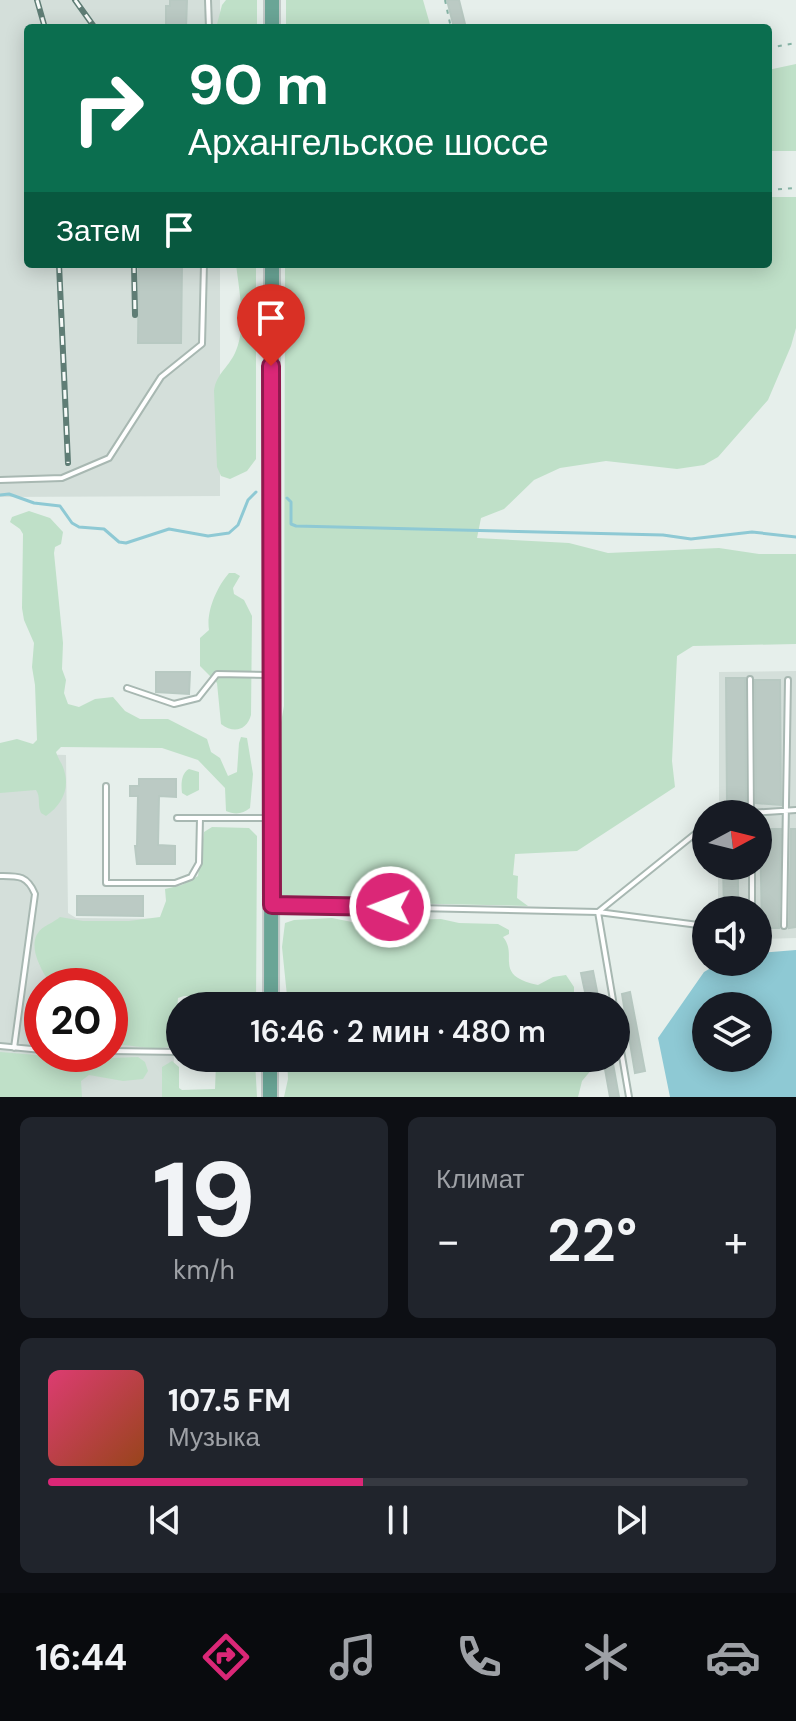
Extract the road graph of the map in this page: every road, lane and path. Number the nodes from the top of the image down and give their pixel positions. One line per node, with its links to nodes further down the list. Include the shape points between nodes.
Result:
1 (208, 0): 4 (lane)
2 (272, 0): 5 (main road)
3 (445, 0): 6 (path)
4 (209, 24)
5 (272, 24)
6 (450, 24)
7 (796, 43): 8 (path)
8 (772, 47)
9 (796, 188): 10 (path)
10 (772, 190)
11 (204, 268): 13 (lane, via 202,344 161,377 109,458 62,478)
12 (272, 268): 14 (main road)
13 (1, 481)
14 (270, 675): 17 (lane, via 217,674 198,698 174,704); 25 (main road)
15 (750, 679): 19 (lane)
16 (788, 680): 20 (lane)
17 (127, 688)
18 (106, 786): 24 (lane, via 106,883 175,883 191,877 199,863)
19 (751, 800)
20 (788, 810): 21 (lane); 22 (lane); 31 (lane)
21 (796, 810)
22 (772, 811)
23 (177, 818): 24 (lane)
24 (200, 818): 25 (lane)
25 (270, 818): 28 (main road)
26 (692, 836): 29 (lane)
27 (0, 876): 35 (lane, via 23,876 35,894)
28 (272, 905): 29 (lane); 32 (main road)
29 (598, 912): 30 (lane); 33 (lane)
30 (692, 924)
31 (784, 926)
32 (271, 992)
33 (612, 992)
34 (0, 1046): 35 (lane)
35 (14, 1048): 36 (lane)
36 (24, 1049)
37 (128, 1051): 38 (lane)
38 (166, 1052)
39 (270, 1072): 41 (main road)
40 (625, 1072): 42 (lane)
41 (270, 1097)
42 (629, 1097)

